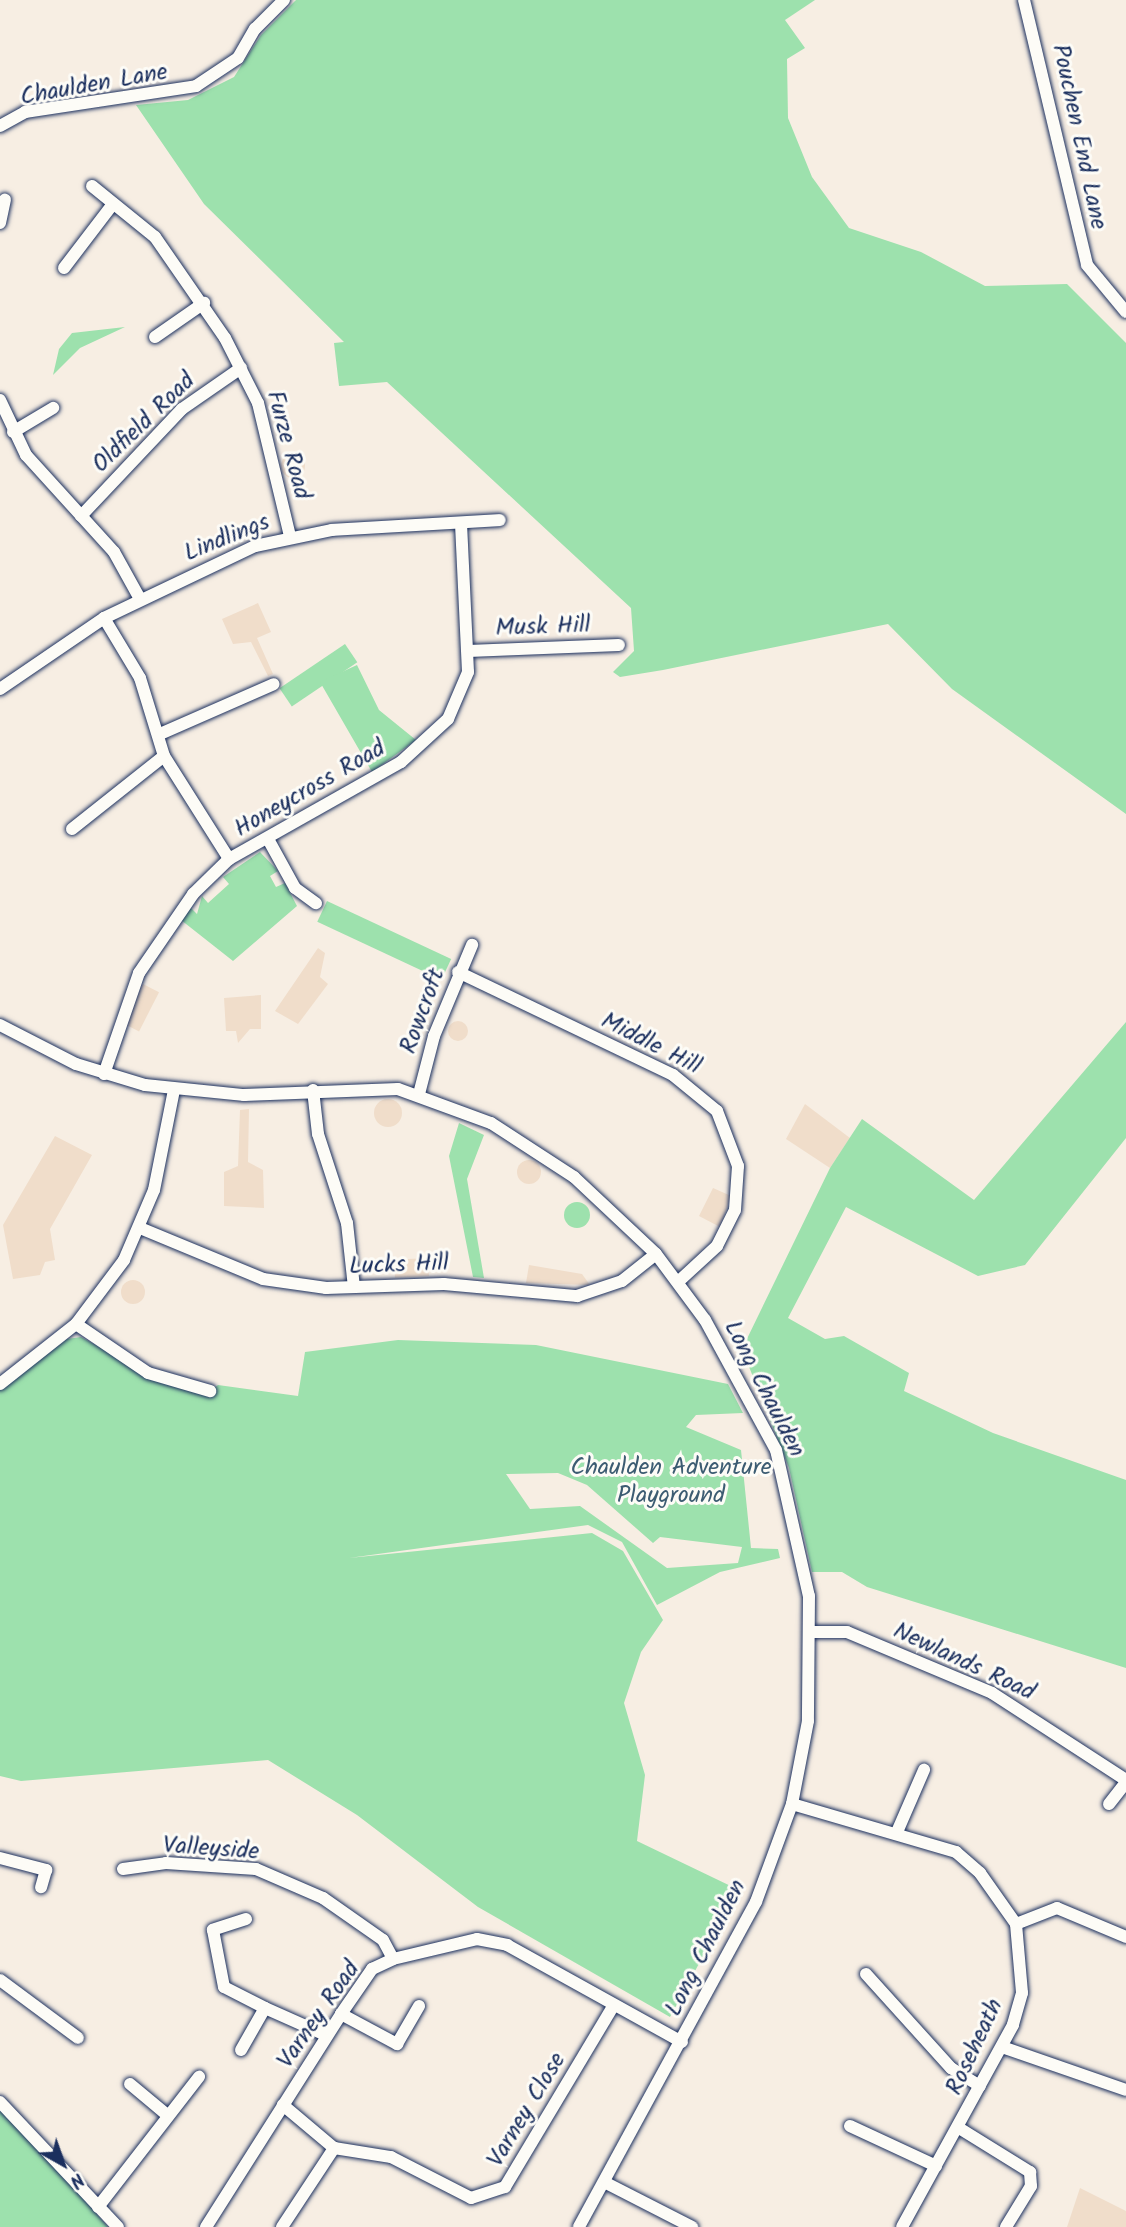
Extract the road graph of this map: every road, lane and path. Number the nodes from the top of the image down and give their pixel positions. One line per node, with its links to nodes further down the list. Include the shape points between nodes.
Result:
1 (284, 0): 3 (street, Chaulden Lane, via 255,29 238,58 206,82 174,94 26,112)
2 (1024, 0): 10 (street, Pouchen End Lane, via 1087,265)
3 (0, 126)
4 (92, 186): 6 (street, Furze Road)
5 (5, 201): 7 (street)
6 (113, 204): 8 (street); 9 (street, Furze Road, via 155,237)
7 (0, 223)
8 (64, 268)
9 (204, 303): 11 (street); 12 (street, Furze Road)
10 (1126, 312)
11 (155, 337)
12 (242, 368): 16 (street, Oldfield Road, via 182,409); 19 (street, Furze Road, via 258,403)
13 (0, 400): 15 (street)
14 (52, 408): 15 (street)
15 (13, 432): 16 (street, via 40,474)
16 (81, 516): 20 (street, via 114,552)
17 (500, 520): 18 (street, Lindlings)
18 (461, 523): 19 (street, Lindlings); 23 (street, Honeycross Road)
19 (290, 536): 20 (street, Lindlings)
20 (140, 599): 21 (street, Lindlings)
21 (104, 618): 25 (street, Lindlings); 26 (street, via 140,678)
22 (619, 645): 23 (street, Musk Hill)
23 (468, 651): 29 (street, Honeycross Road, via 463,691 438,731 401,762)
24 (274, 684): 26 (street)
25 (0, 689)
26 (160, 734): 27 (street)
27 (164, 756): 28 (street); 30 (street)
28 (72, 829)
29 (268, 839): 30 (street, Honeycross Road); 31 (street, via 295,888)
30 (229, 859): 35 (street, Honeycross Road, via 154,943)
31 (316, 904)
32 (472, 945): 33 (street, Rowcroft)
33 (458, 972): 38 (street, Rowcroft); 41 (street, Middle Hill, via 673,1075 717,1111 738,1166 735,1210 717,1246)
34 (0, 1025): 35 (street, Long Chaulden)
35 (104, 1074): 36 (street, Long Chaulden)
36 (174, 1090): 37 (street, Long Chaulden, via 244,1095); 39 (street)
37 (313, 1090): 38 (street, Long Chaulden, via 376,1087); 42 (street, via 318,1134 347,1223)
38 (419, 1094): 40 (street, Long Chaulden, via 462,1108 525,1142 583,1185)
39 (140, 1228): 42 (street, Lucks Hill, via 263,1279); 43 (street)
40 (656, 1254): 41 (street, Long Chaulden); 42 (street, Lucks Hill, via 622,1281 577,1296 444,1284)
41 (678, 1282): 46 (street, Long Chaulden, via 733,1366 776,1450 801,1544)
42 (354, 1287)
43 (76, 1324): 44 (street); 45 (street, via 148,1373)
44 (0, 1384)
45 (210, 1391)
46 (810, 1632): 48 (street, Newlands Road, via 847,1632 992,1693); 49 (street, Long Chaulden, via 808,1720)
47 (924, 1770): 51 (street)
48 (1126, 1781): 50 (street)
49 (792, 1804): 51 (street, Roseheath); 67 (street, Long Chaulden, via 756,1902)
50 (1109, 1804)
51 (897, 1832): 56 (street, Roseheath, via 956,1852 999,1895)
52 (0, 1858): 54 (street, via 47,1870)
53 (122, 1869): 58 (street, Valleyside, via 166,1863 256,1869 323,1898 383,1940)
54 (41, 1887)
55 (246, 1919): 63 (street, via 213,1930 224,1987)
56 (1016, 1924): 57 (street, via 1056,1908); 68 (street, Roseheath, via 1022,1993)
57 (1126, 1937)
58 (393, 1959): 61 (street, Varney Road, via 477,1939 497,1943); 64 (street, Varney Road, via 372,1969)
59 (866, 1973): 72 (street, via 951,2068)
60 (0, 1980): 66 (street)
61 (614, 2005): 67 (street, Varney Road); 79 (street, Varney Close, via 505,2187 471,2198 391,2157)
62 (419, 2006): 64 (street, via 397,2044)
63 (265, 2008): 65 (street); 69 (street)
64 (341, 2014): 65 (street, Varney Road)
65 (326, 2035): 75 (street, Varney Road)
66 (78, 2038)
67 (681, 2042): 81 (street, Long Chaulden)
68 (1002, 2047): 72 (street, Roseheath); 73 (street)
69 (241, 2050)
70 (198, 2077): 76 (street)
71 (130, 2084): 76 (street)
72 (980, 2085): 78 (street, Roseheath)
73 (1126, 2090)
74 (0, 2102): 82 (street)
75 (283, 2105): 79 (street); 84 (street, Varney Road)
76 (166, 2114): 82 (street)
77 (850, 2126): 80 (street)
78 (959, 2127): 80 (street, Roseheath); 89 (street, via 1030,2172 1031,2186)
79 (334, 2148): 85 (street)
80 (936, 2166): 88 (street, Roseheath)
81 (606, 2183): 86 (street, Long Chaulden); 87 (street)
82 (97, 2207): 83 (street)
83 (118, 2227)
84 (206, 2227)
85 (282, 2227)
86 (579, 2227)
87 (692, 2227)
88 (902, 2227)
89 (1006, 2227)

